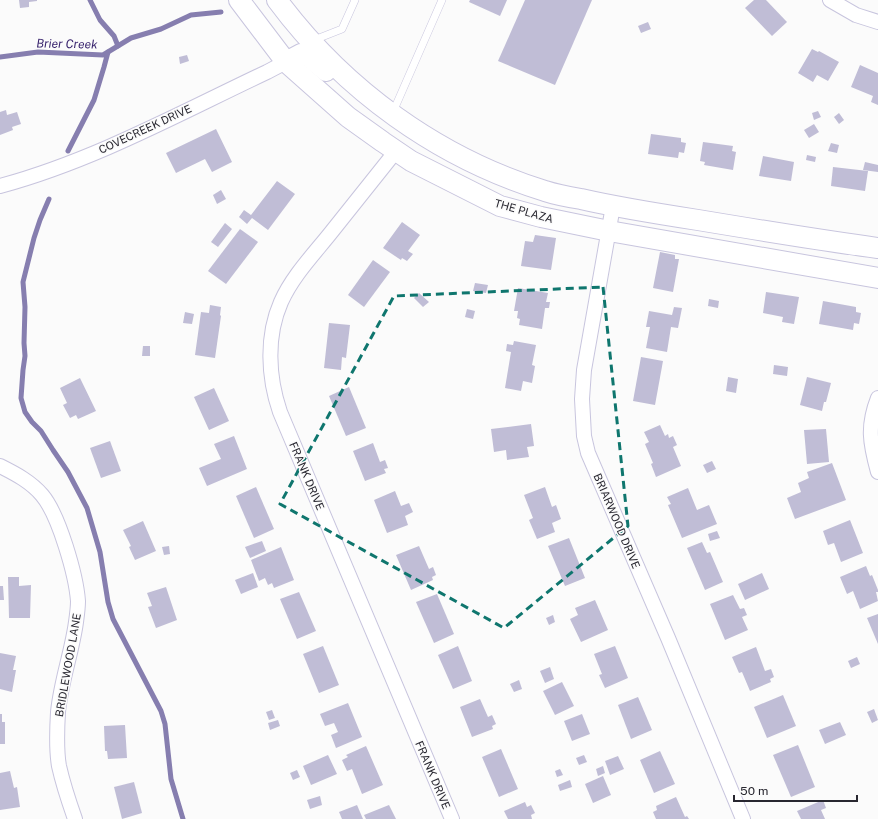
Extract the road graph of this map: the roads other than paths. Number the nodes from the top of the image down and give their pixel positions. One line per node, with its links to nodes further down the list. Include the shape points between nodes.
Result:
1 (240, 0): 8 (main road, THE PLAZA)
2 (277, 0): 7 (main road)
3 (355, 0): 7 (lane, via 342,29)
4 (442, 0): 10 (lane)
5 (830, 0): 6 (street, via 856,15)
6 (878, 22)
7 (311, 41): 9 (main road)
8 (286, 62): 9 (main road, via 302,54 307,55 346,89); 11 (main road, THE PLAZA, via 348,116); 12 (street, COVECREEK DRIVE, via 112,146 62,166)
9 (362, 91): 10 (main road)
10 (392, 114): 13 (main road, via 426,138 484,168 546,191)
11 (396, 151): 14 (main road, THE PLAZA, via 500,206); 21 (street, FRANK DRIVE, via 299,273 282,301 271,342 270,375 280,412)
12 (0, 186)
13 (613, 206): 14 (street, BRIARWOOD DRIVE); 15 (main road)
14 (609, 231): 16 (main road, THE PLAZA); 22 (street, BRIARWOOD DRIVE, via 584,370 584,436 588,453)
15 (878, 248)
16 (878, 278)
17 (878, 398): 19 (street, via 871,421 873,452)
18 (0, 466): 20 (street, BRIDLEWOOD LANE, via 31,485 49,505 57,521 75,584 78,602 76,624 58,711 57,747 59,766)
19 (878, 472)
20 (75, 819)
21 (452, 819)
22 (743, 819)

